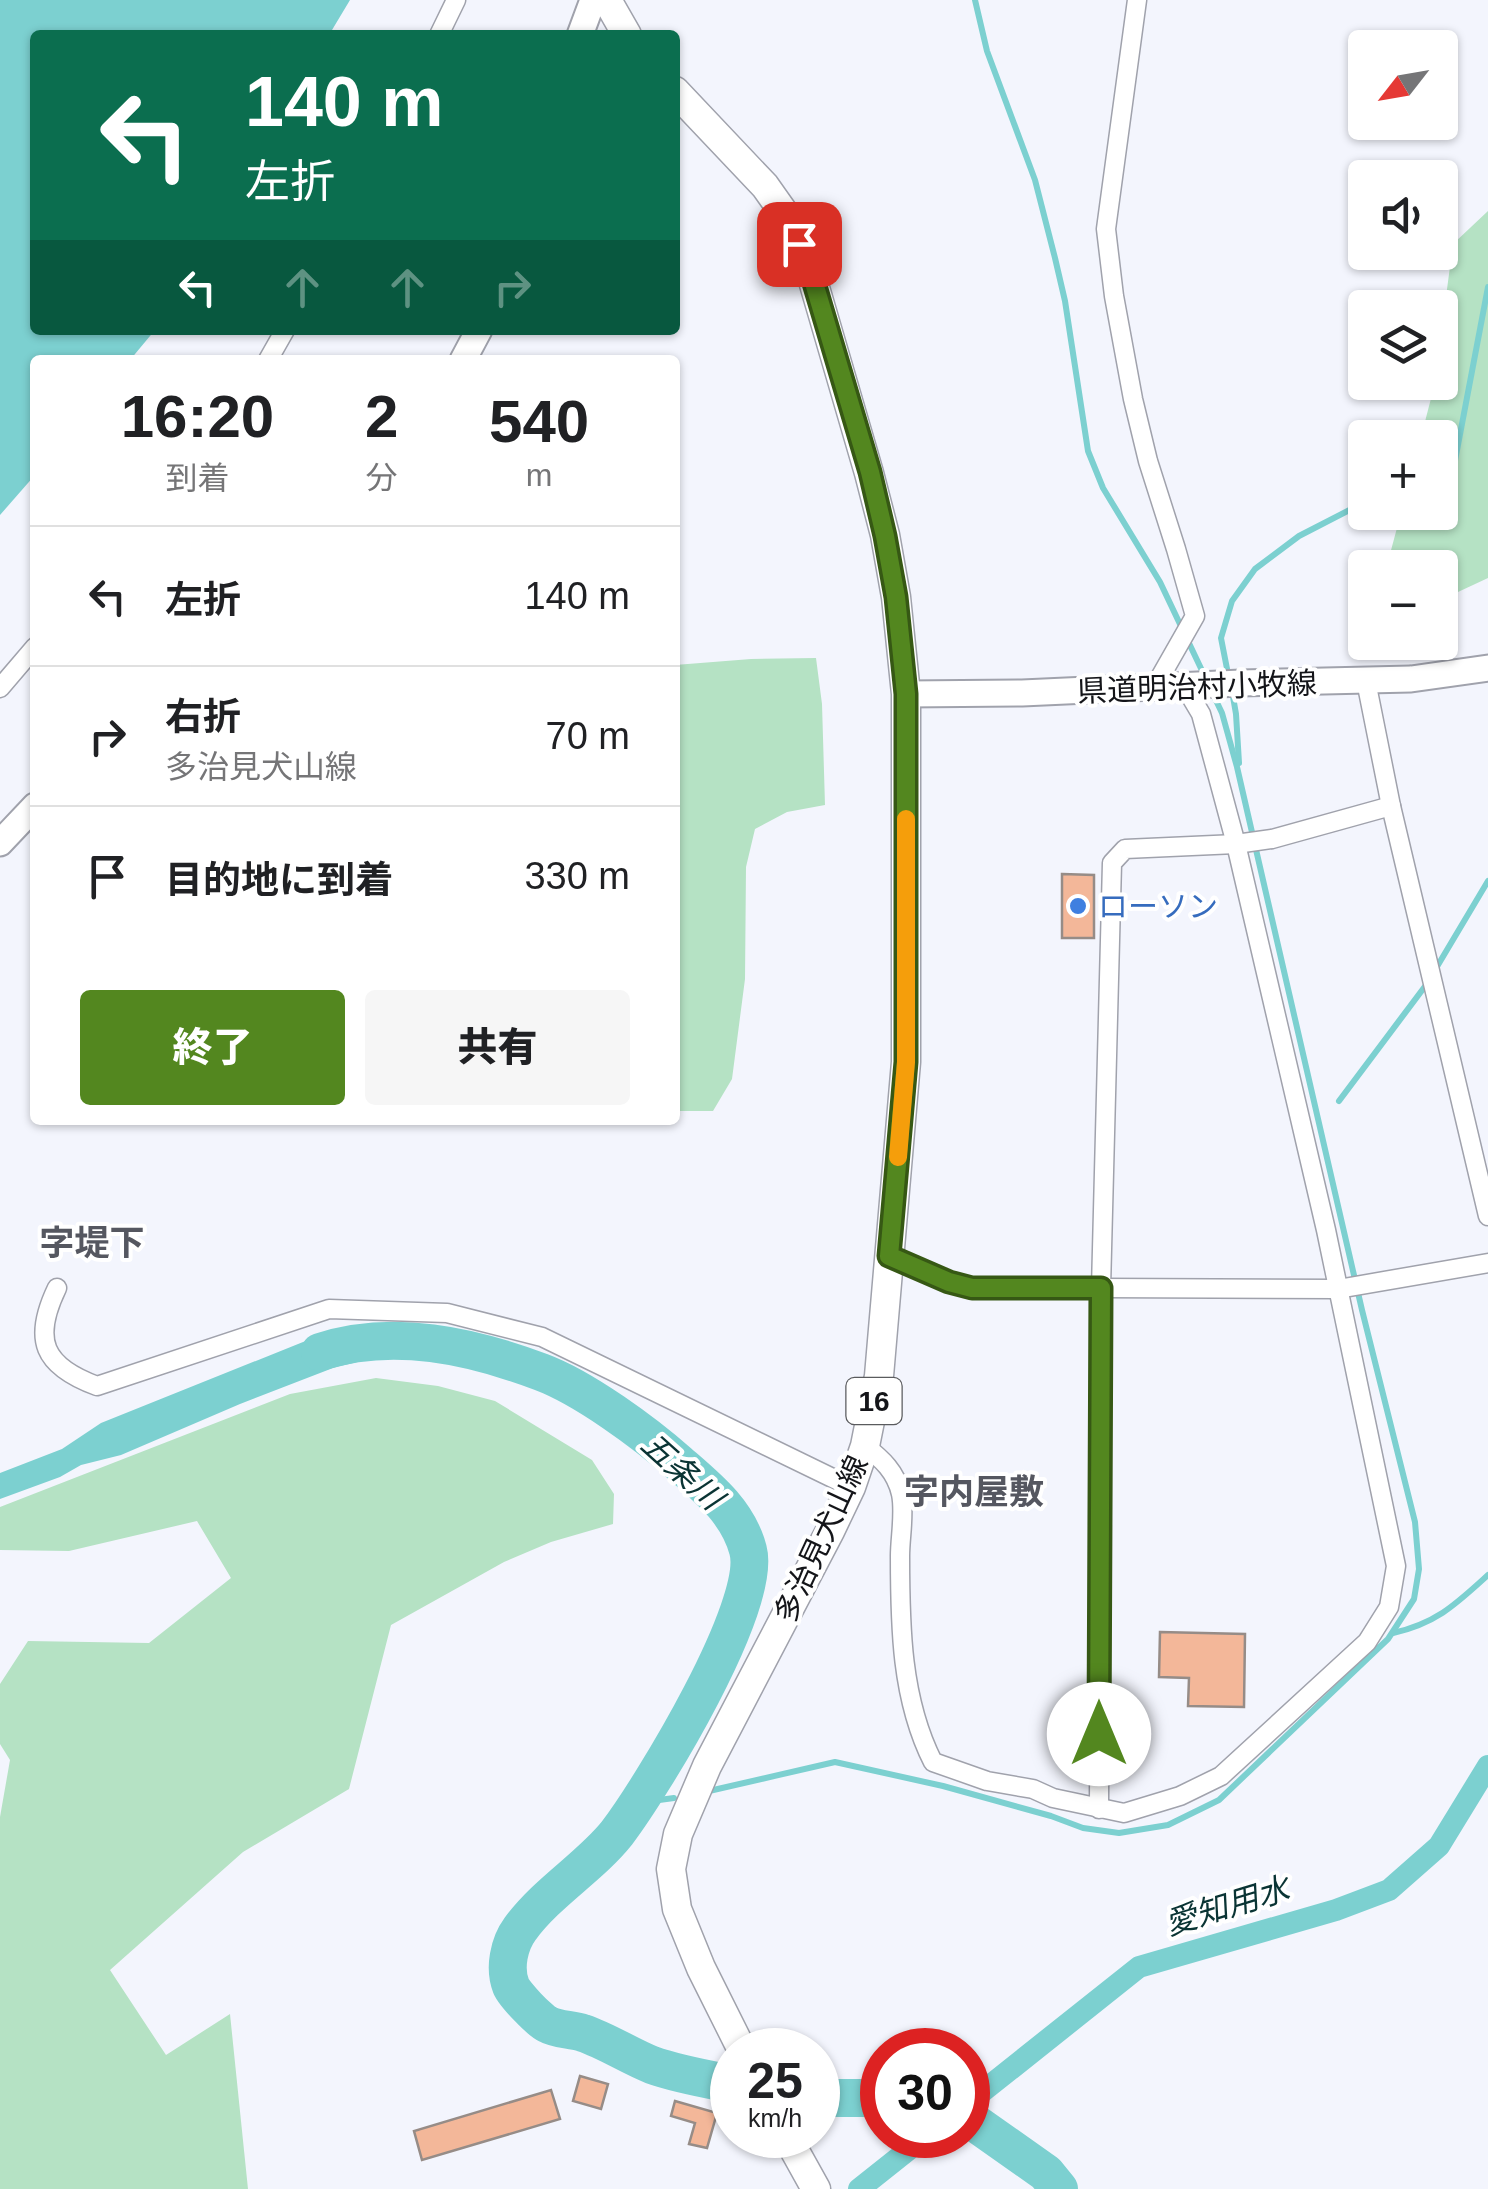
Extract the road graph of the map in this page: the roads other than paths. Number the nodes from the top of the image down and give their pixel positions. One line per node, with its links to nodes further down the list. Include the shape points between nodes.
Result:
1 (456, 0): 4 (street)
2 (1137, 0): 12 (street, via 1106,229 1133,399 1195,616)
3 (611, 9): 5 (main road)
4 (441, 30)
5 (586, 30)
6 (680, 97): 13 (main road, 多治見犬山線 / 16, via 765,186 809,266 885,536)
7 (30, 653): 11 (street)
8 (1488, 668): 9 (main road, 県道明治村小牧線)
9 (1366, 681): 10 (main road, 県道明治村小牧線); 14 (street)
10 (1189, 686): 12 (main road, 県道明治村小牧線); 17 (street)
11 (0, 688)
12 (1154, 688): 13 (main road, 県道明治村小牧線)
13 (906, 694): 19 (main road, 多治見犬山線 / 16, via 906,1062)
14 (1392, 806): 17 (street); 18 (street)
15 (30, 811): 16 (main road)
16 (0, 843)
17 (1238, 844): 22 (street, via 1125,849 1112,863); 23 (street)
18 (1488, 1216)
19 (889, 1256): 22 (street, via 972,1288); 24 (main road, 多治見犬山線 / 16, via 879,1376)
20 (1488, 1262): 23 (street)
21 (57, 1288): 25 (street, via 46,1311 48,1354 97,1386 329,1309 447,1313 542,1337)
22 (1101, 1288): 23 (street); 26 (street)
23 (1340, 1289): 26 (street, via 1396,1566 1388,1607 1368,1642 1221,1776 1124,1813)
24 (864, 1446): 25 (main road, 多治見犬山線 / 16); 26 (street, via 890,1467 902,1496 900,1620 920,1736 933,1762)
25 (852, 1486): 27 (main road, 多治見犬山線 / 16, via 678,1834 671,1869 677,1909)
26 (1099, 1809)
27 (731, 2028)
28 (799, 2158): 29 (main road)
29 (816, 2189)

